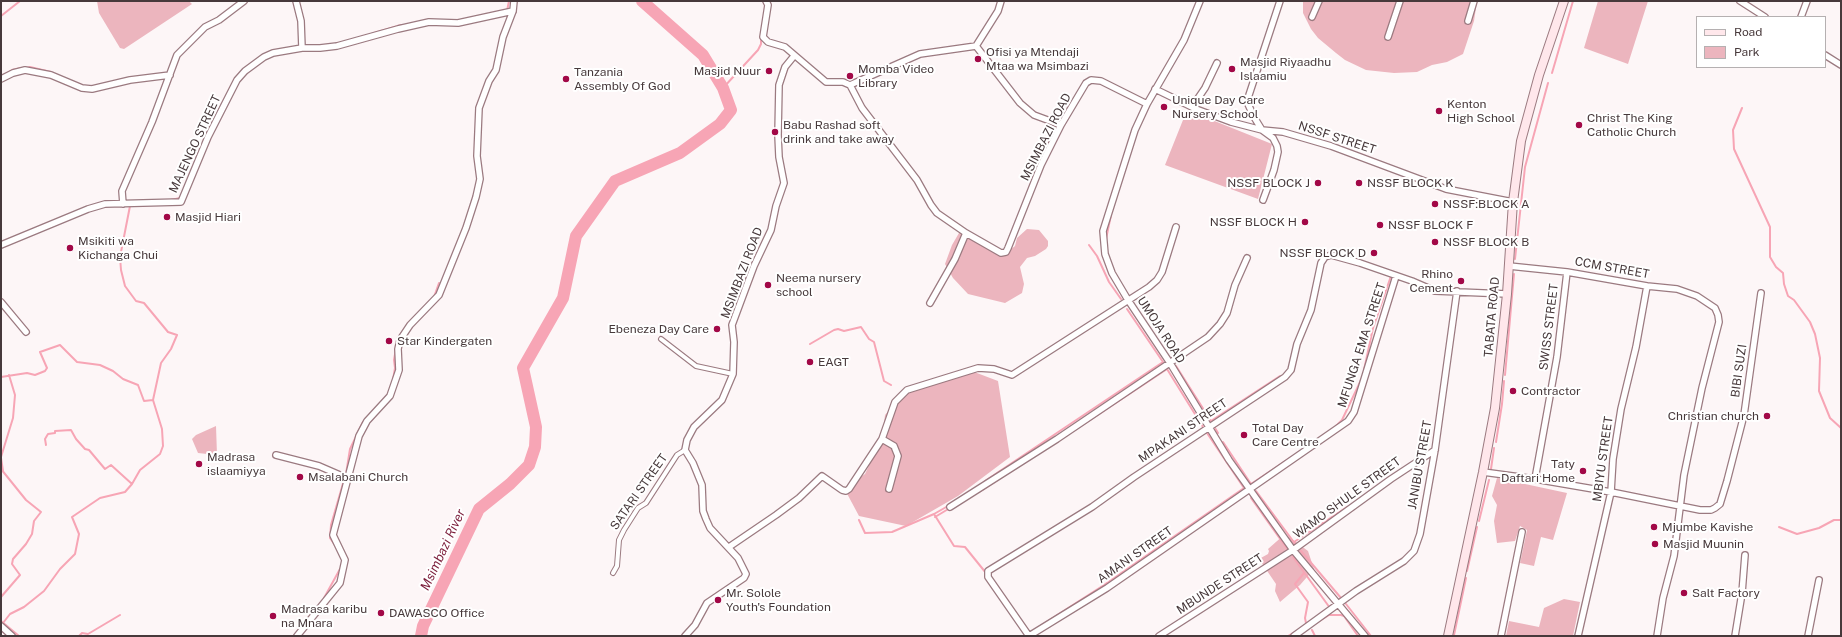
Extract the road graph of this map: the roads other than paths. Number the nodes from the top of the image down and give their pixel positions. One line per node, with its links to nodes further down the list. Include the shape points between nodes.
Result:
1 (244, 1): 26 (street, via 205,27 177,55)
2 (296, 1): 21 (street, via 301,21)
3 (514, 1): 14 (street)
4 (766, 1): 23 (street, via 768,5 764,37 768,42 785,47)
5 (1001, 1): 20 (street, via 998,11)
6 (1200, 1): 29 (street, UMOJA ROAD, via 1184,40)
7 (1280, 1): 33 (street, via 1248,98 1248,104)
8 (1319, 1): 17 (street)
9 (1400, 1): 19 (street)
10 (1474, 1): 18 (street)
11 (1564, 1): 35 (main road, TABATA ROAD, via 1539,75 1521,141)
12 (1740, 1): 15 (street)
13 (1807, 1): 16 (street)
14 (513, 11): 21 (street, via 458,23 429,22 337,46); 61 (street, via 503,37 496,70 479,108 477,156 480,179 466,228 438,294 400,340 398,370 393,389 386,402 367,421 359,436)
15 (1763, 16)
16 (1801, 16)
17 (1312, 17)
18 (1468, 20)
19 (1388, 37)
20 (976, 46): 28 (street, via 920,54); 32 (street, via 1020,103 1034,115)
21 (302, 48): 36 (street, MAJENGO STREET, via 273,53 245,71 208,137 181,202)
22 (1826, 55): 24 (street)
23 (794, 56): 28 (street, via 826,82 843,82); 54 (street, MSIMBAZI ROAD, via 782,73 779,85 779,156 784,183 771,230 754,266 732,325)
24 (1840, 62)
25 (1217, 63): 31 (street, via 1205,88)
26 (170, 75): 27 (street, via 130,80 92,89 82,88 51,75 25,70); 36 (street, via 122,191)
27 (1, 79)
28 (850, 85): 38 (street, MSIMBAZI ROAD, via 862,108 917,180 931,206)
29 (1156, 89): 30 (street, UMOJA ROAD); 31 (street, NSSF STREET)
30 (1147, 104): 32 (street, MSIMBAZI ROAD, via 1101,81 1091,80 1086,82); 48 (street, UMOJA ROAD, via 1132,137 1103,231 1105,254 1112,273)
31 (1192, 106): 33 (street, NSSF STREET, via 1231,122)
32 (1061, 125): 38 (street, MSIMBAZI ROAD, via 1041,165 1006,252 1001,253)
33 (1262, 130): 34 (street, via 1273,138 1278,152); 35 (street, NSSF STREET, via 1283,132 1331,146 1446,188)
34 (1263, 200)
35 (1513, 202): 41 (main road, TABATA ROAD)
36 (123, 204): 39 (street, MAJENGO STREET, via 105,204 88,209)
37 (1176, 228): 48 (street, via 1157,280)
38 (966, 233): 50 (street, via 955,259)
39 (1, 245)
40 (1248, 258): 53 (street, via 1235,285 1227,313 1220,324 1208,337)
41 (1509, 266): 42 (street, CCM STREET); 47 (main road, TABATA ROAD)
42 (1567, 272): 44 (street, CCM STREET); 62 (street, SWISS STREET, via 1557,357)
43 (1396, 276): 45 (street, via 1435,291); 55 (street, MPAKANI STREET, via 1331,255 1325,257 1321,263 1311,310 1297,344 1289,373); 64 (street, MFUNGA EMA STREET, via 1354,412 1348,421)
44 (1647, 286): 65 (street, MBIYU STREET, via 1621,408); 66 (street, CCM STREET, via 1677,289 1697,296 1715,308 1719,322 1702,388)
45 (1458, 291): 47 (street); 58 (street, JANIBU STREET)
46 (1761, 293): 66 (street, BIBI SUZI, via 1744,416 1720,504 1711,510)
47 (1507, 294): 60 (main road, TABATA ROAD, via 1500,368)
48 (1128, 300): 53 (street, UMOJA ROAD); 56 (street, via 1012,375 994,369 978,368 907,390 895,402)
49 (1, 302): 51 (street)
50 (930, 303)
51 (26, 332)
52 (661, 339): 54 (street, via 696,366)
53 (1170, 363): 55 (street, UMOJA ROAD); 67 (street)
54 (733, 374): 57 (street, MSIMBAZI ROAD, via 722,400 694,427)
55 (1209, 427): 64 (street, UMOJA ROAD); 79 (street, MPAKANI STREET, via 1092,507 988,571 987,574)
56 (882, 439): 63 (street, via 894,446 898,456); 69 (street, via 846,491 822,476 776,516)
57 (684, 450): 69 (street, via 693,463 702,485 703,511 710,528); 72 (street, SATARI STREET, via 677,455 624,530 619,540 617,566)
58 (1434, 450): 70 (street, WAMO SHULE STREET); 74 (street, JANIBU STREET, via 1420,534 1414,551)
59 (276, 455): 61 (street, via 319,466)
60 (1483, 472): 62 (street, BIBI SUZI); 83 (main road, TABATA ROAD)
61 (349, 479): 77 (street, via 333,534 346,560 340,583)
62 (1535, 479): 65 (street, BIBI SUZI)
63 (889, 489)
64 (1251, 490): 70 (street, UMOJA ROAD); 79 (street, AMANI STREET, via 1107,588)
65 (1611, 492): 66 (street, BIBI SUZI); 85 (street, MBIYU STREET)
66 (1680, 506): 86 (street, via 1674,556 1663,598)
67 (950, 507)
68 (1522, 532): 84 (street)
69 (729, 547): 78 (street, via 743,567 745,576 707,603 695,625)
70 (1293, 550): 74 (street, UMOJA ROAD); 80 (street, MBUNDE STREET)
71 (1745, 555): 87 (street)
72 (613, 573)
73 (1819, 580): 88 (street)
74 (1339, 604): 81 (street, JANIBU STREET); 82 (street, UMOJA ROAD)
75 (1, 626): 76 (street)
76 (12, 636)
77 (297, 636)
78 (685, 636)
79 (1029, 636)
80 (1159, 636)
81 (1294, 636)
82 (1365, 636)
83 (1448, 636)
84 (1501, 636)
85 (1578, 636)
86 (1657, 636)
87 (1735, 636)
88 (1808, 636)

